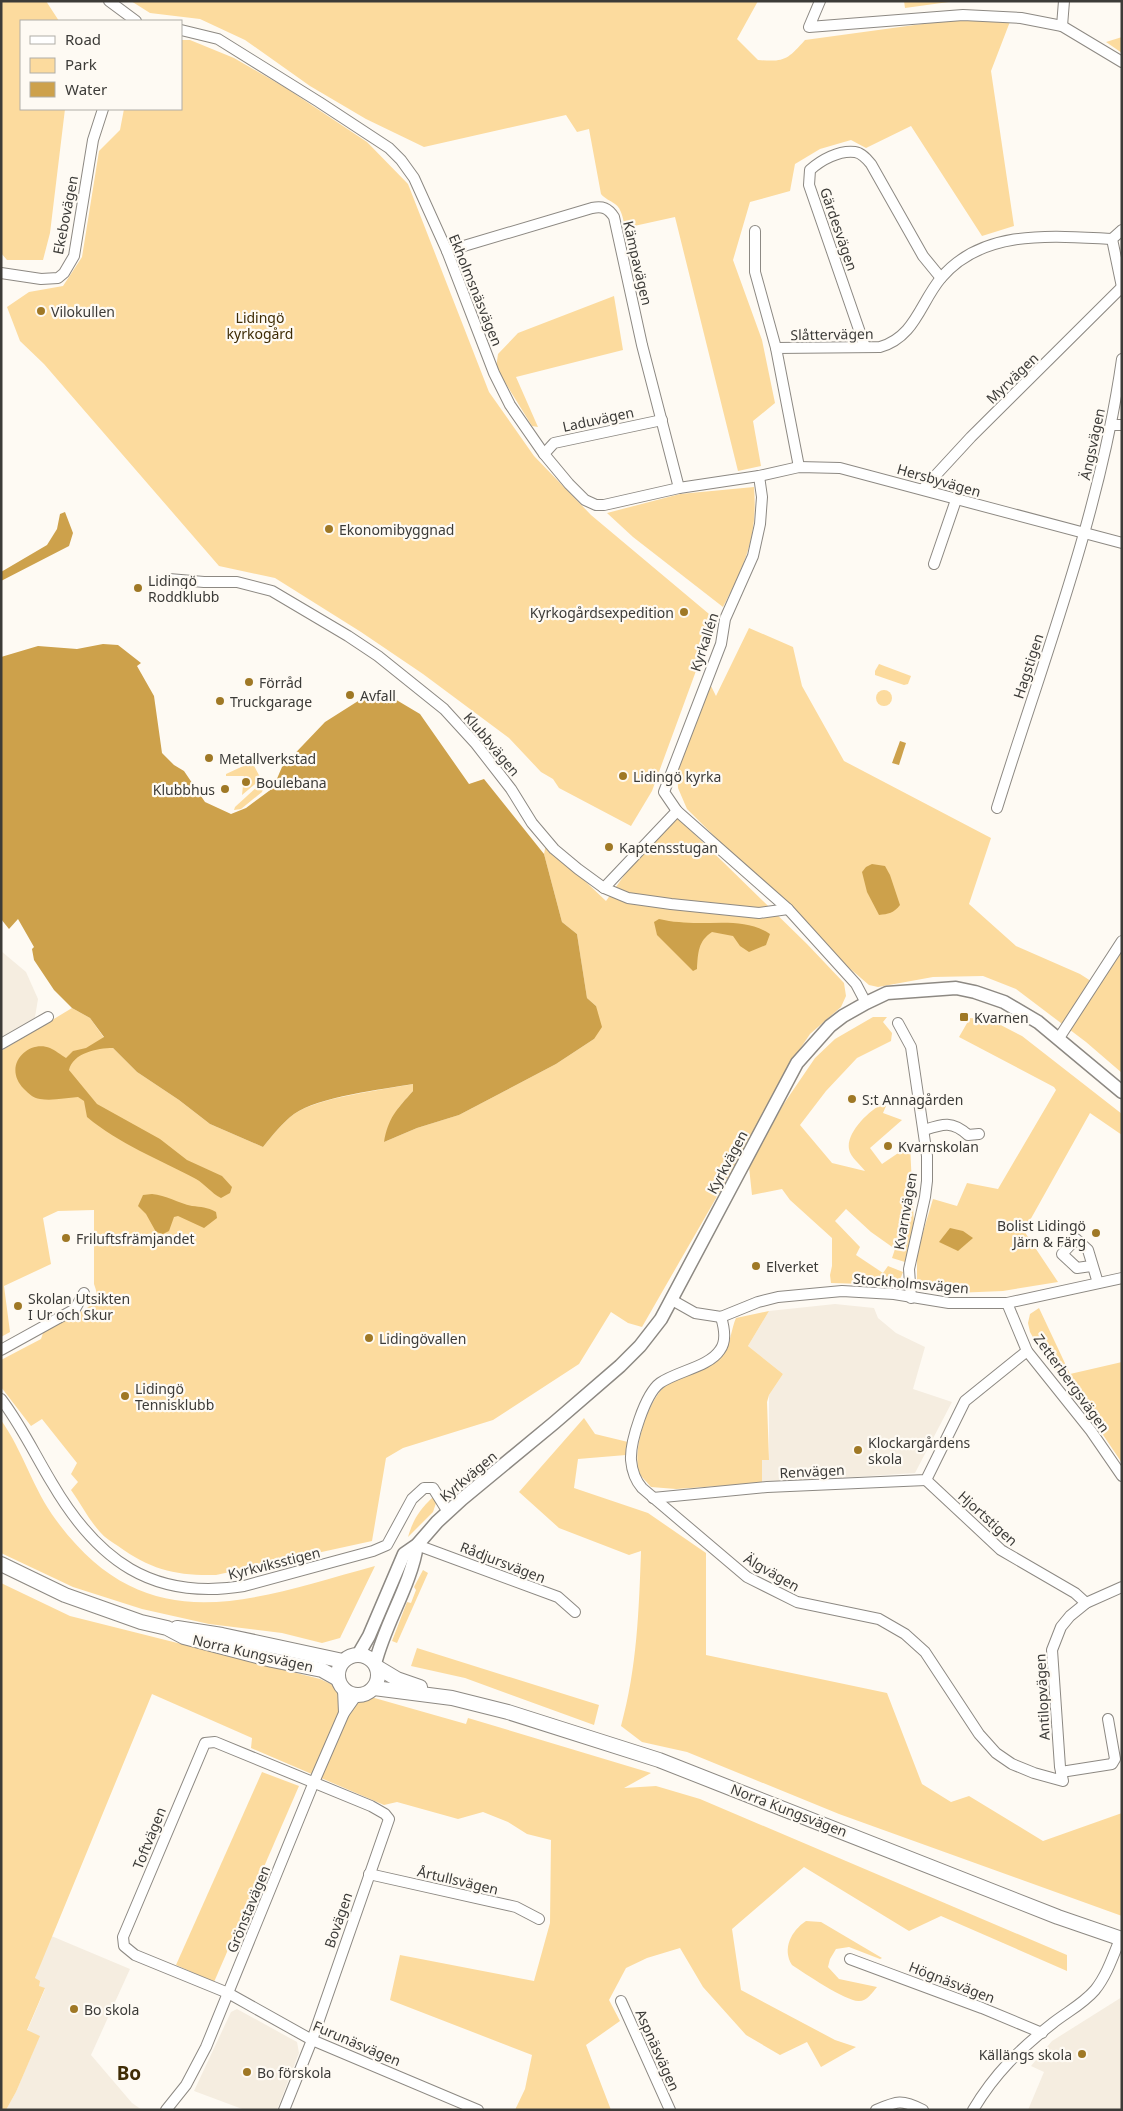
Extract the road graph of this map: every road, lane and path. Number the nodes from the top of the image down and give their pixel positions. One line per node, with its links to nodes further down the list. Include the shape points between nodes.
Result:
1 (109, 1): 4 (street)
2 (820, 1): 5 (street, via 809,28 963,15 1021,18)
3 (1064, 1): 5 (street)
4 (132, 20)
5 (1062, 26): 7 (street)
6 (182, 30): 11 (street, Ekholmsnäsvägen, via 218,39 389,148 414,178)
7 (1122, 62)
8 (103, 110): 14 (street, Ekebovägen, via 93,140 74,256 58,278 41,280)
9 (755, 231): 18 (street, via 755,272)
10 (1116, 235): 15 (street, Slåttervägen, via 1022,238 992,243 962,258); 16 (street)
11 (447, 251): 20 (street, Kämpavägen, via 592,208 606,208 614,217); 23 (street, Ekholmsnäsvägen, via 497,382)
12 (1, 265): 14 (street, Ekebovägen)
13 (1, 273): 14 (street, Ekebovägen)
14 (13, 274)
15 (941, 278): 17 (street, Slåttervägen, via 912,325 900,338 892,344); 17 (street, Gärdesvägen, via 923,256 863,155 855,152 836,155 810,170 809,185)
16 (1122, 287): 28 (street, Myrvägen)
17 (865, 347): 18 (street, Slåttervägen)
18 (776, 348): 24 (street, Slåttervägen)
19 (1122, 360): 21 (street, Ängsvägen)
20 (662, 420): 23 (street, Laduvägen, via 554,443); 27 (street, Kämpavägen)
21 (1111, 425): 22 (street); 30 (street, Ängsvägen)
22 (1122, 425)
23 (544, 454): 27 (street, Ekholmsnäsvägen, via 585,500 596,505)
24 (799, 467): 25 (street, Hersbyvägen); 28 (street, Hersbyvägen, via 840,468)
25 (759, 476): 26 (street, Hersbyvägen); 35 (street, Kyrkallén, via 761,515 753,556 725,619 721,644 664,792)
26 (746, 478): 27 (street, Ekholmsnäsvägen)
27 (679, 488)
28 (923, 489): 29 (street, Hersbyvägen)
29 (956, 500): 30 (street, Hersbyvägen); 32 (street)
30 (1085, 533): 31 (street, Hersbyvägen); 34 (street, Hagstigen)
31 (1122, 542)
32 (934, 564)
33 (169, 579): 36 (street, Klubbvägen, via 237,582 272,591 378,656 444,710 506,781 532,823 549,842 578,870)
34 (998, 808)
35 (676, 811): 36 (street); 37 (street, Kyrkallén)
36 (604, 888): 37 (street, Klubbvägen, via 628,898 671,904 759,913)
37 (788, 909): 39 (street, Kyrkallén, via 856,984)
38 (1122, 941): 42 (street)
39 (866, 1002): 42 (street, Kyrkvägen, via 888,993 956,988 1004,1002); 52 (street, Kyrkvägen, via 830,1026 797,1063)
40 (48, 1017): 43 (street)
41 (898, 1022): 45 (street, Kvarnvägen, via 911,1047)
42 (1059, 1038): 44 (street, Kyrkvägen)
43 (1, 1044)
44 (1122, 1092)
45 (924, 1130): 46 (street, via 944,1124 968,1135); 51 (street, Kvarnvägen, via 927,1181 909,1270)
46 (980, 1134)
47 (1091, 1266): 49 (street)
48 (1122, 1278): 49 (street, Stockholmsvägen)
49 (1098, 1283): 53 (street, Stockholmsvägen)
50 (84, 1293): 55 (street, via 75,1309)
51 (911, 1298): 53 (street, Stockholmsvägen, via 950,1303); 54 (street, Stockholmsvägen, via 842,1291 803,1294 758,1302)
52 (672, 1300): 54 (street, via 695,1313); 61 (street, Kyrkvägen, via 651,1333 620,1366)
53 (1007, 1303): 56 (street, Zetterbergsvägen)
54 (721, 1317): 60 (street, Älgvägen, via 724,1343 720,1350 705,1362 659,1384 646,1400 631,1459 634,1478)
55 (1, 1350)
56 (1027, 1351): 58 (street, Zetterbergsvägen); 59 (street, via 965,1401)
57 (1, 1399): 61 (street, Kyrkviksstigen, via 30,1442 56,1490 90,1538 110,1557 159,1583 185,1589 223,1590 372,1551 387,1545 412,1499 424,1488 434,1488)
58 (1122, 1476)
59 (926, 1480): 60 (street, Renvägen, via 767,1487); 65 (street, Hjortstigen, via 1001,1550)
60 (653, 1498): 75 (street, Älgvägen, via 747,1577 797,1602 879,1619 905,1634 925,1652 979,1734 996,1753 1012,1764)
61 (448, 1512): 62 (street, Kyrkvägen)
62 (416, 1544): 66 (street, Rådjursvägen, via 558,1597); 68 (street, Kyrkvägen, via 404,1554 396,1569); 70 (street, via 414,1560 380,1642)
63 (1, 1564): 67 (main road, Norra Kungsvägen, via 65,1595)
64 (1122, 1587): 65 (street, Antilopvägen)
65 (1086, 1603): 75 (street, Antilopvägen, via 1061,1627 1052,1650)
66 (575, 1612)
67 (167, 1628): 69 (main road, Norra Kungsvägen, via 187,1628); 71 (main road, Norra Kungsvägen, via 184,1637 322,1670)
68 (358, 1655): 69 (main road); 70 (main road, via 365,1656)
69 (343, 1661): 71 (main road, via 339,1667)
70 (376, 1666): 72 (main road); 73 (main road, Norra Kungsvägen, via 397,1679)
71 (346, 1688): 72 (main road, via 368,1693); 76 (street, Grönstavägen, via 344,1713)
72 (374, 1688): 73 (main road, Norra Kungsvägen)
73 (452, 1698): 79 (main road, Norra Kungsvägen, via 508,1712 659,1760)
74 (1108, 1720): 75 (street, via 1115,1759 1112,1764)
75 (1062, 1776)
76 (314, 1782): 77 (street, Bovägen, via 371,1806 389,1819); 81 (street, Grönstavägen); 81 (street, Toftvägen, via 215,1742 205,1743 123,1937 124,1946 134,1955)
77 (369, 1874): 78 (street, Årtullsvägen, via 516,1907); 84 (street, Bovägen)
78 (539, 1919)
79 (1121, 1939): 83 (street, via 1103,1977 1086,2000)
80 (850, 1959): 83 (street, Högnäsvägen)
81 (228, 1994): 84 (street, Furunäsvägen); 85 (street, Grönstavägen, via 192,2075)
82 (621, 2001): 88 (street, Aspnäsvägen)
83 (1042, 2033): 91 (street, via 1001,2069)
84 (312, 2040): 86 (street, Bovägen); 87 (street, Furunäsvägen)
85 (166, 2110)
86 (284, 2110)
87 (478, 2110)
88 (670, 2110)
89 (876, 2110): 90 (street, via 894,2102 903,2102)
90 (923, 2110)
91 (973, 2110)

